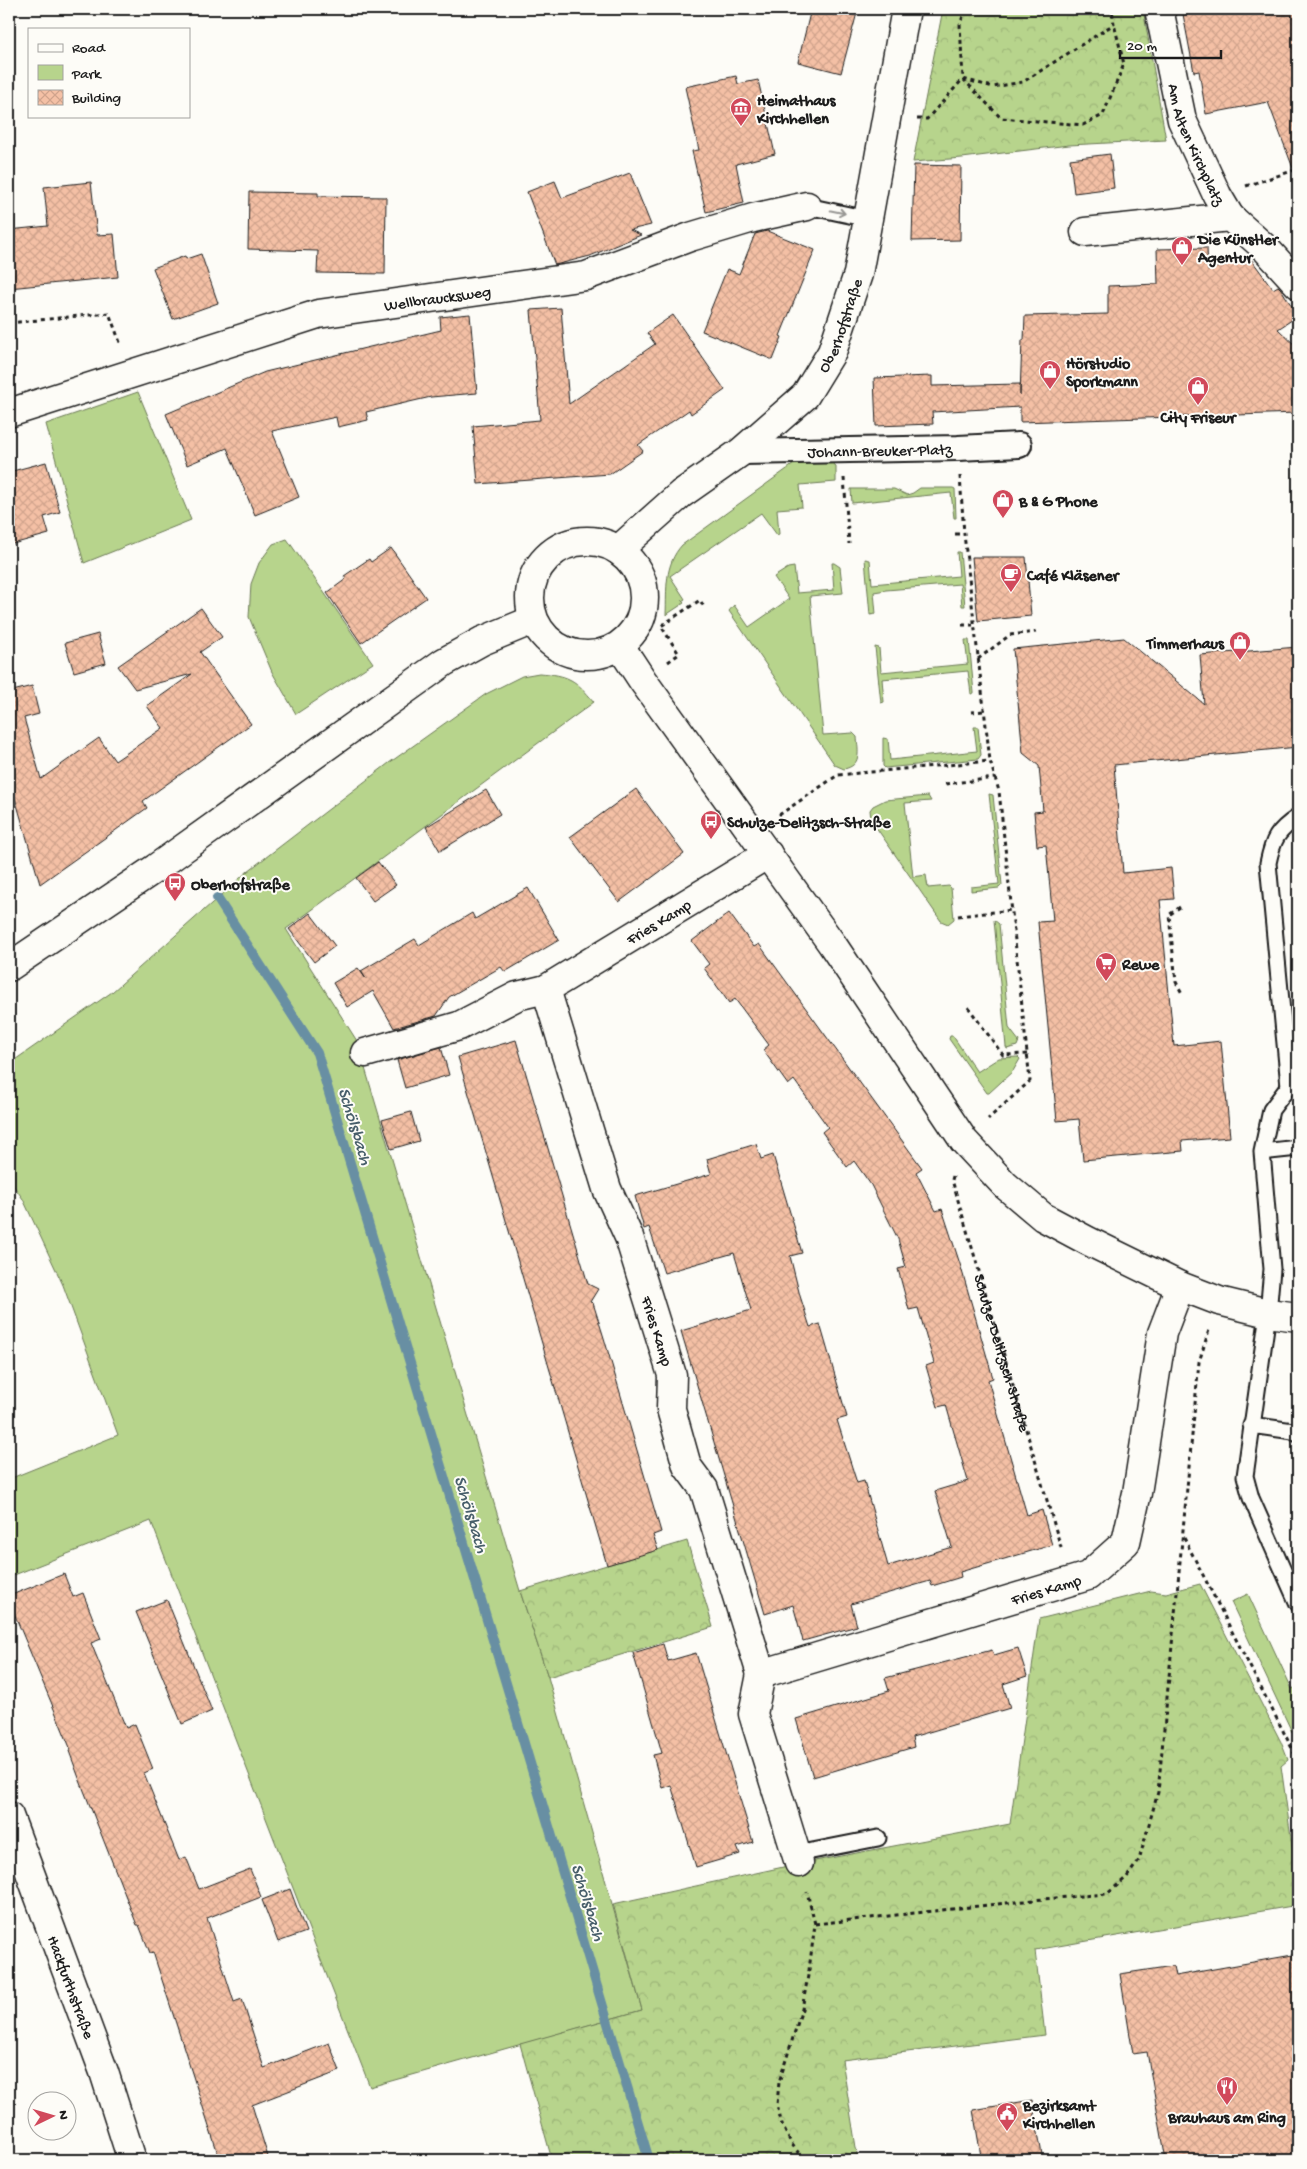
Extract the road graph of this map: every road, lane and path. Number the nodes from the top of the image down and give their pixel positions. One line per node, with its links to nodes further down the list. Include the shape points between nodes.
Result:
1 (906, 9): 11 (street, Oberhofstraße)
2 (966, 9): 6 (path, via 960,24)
3 (1112, 9): 5 (path)
4 (1159, 9): 10 (street, Am Alten Kirchplatz, via 1182,120)
5 (1114, 24): 6 (path, via 1023,82 993,87); 6 (path, via 1124,64 1103,115 1083,125 1001,118)
6 (963, 79): 7 (path)
7 (927, 119)
8 (1298, 170): 10 (path)
9 (807, 206): 11 (lane, Wellbraucksweg, one-way to 11); 15 (street, Wellbraucksweg, via 699,234 586,276 318,314)
10 (1224, 206): 12 (street); 13 (street)
11 (868, 219): 20 (street, Oberhofstraße, via 858,274 840,334 823,370 805,396)
12 (1085, 232)
13 (1298, 284)
14 (9, 323): 15 (path, via 109,313)
15 (132, 374): 16 (street, Wellbraucksweg)
16 (9, 413)
17 (1019, 445): 18 (street, Johann-Breuker-Platz)
18 (958, 448): 19 (street, Johann-Breuker-Platz); 22 (path)
19 (842, 450): 20 (street, Johann-Breuker-Platz); 23 (path)
20 (741, 452): 24 (street, Oberhofstraße, via 681,494)
21 (955, 534): 22 (path)
22 (964, 534): 28 (path)
23 (849, 544)
24 (618, 550): 26 (street, via 601,542 582,540 547,556 533,577 530,590); 30 (street, via 634,565 643,586 644,608 636,629)
25 (704, 607): 32 (path, via 700,600 661,626 679,654)
26 (533, 620): 30 (street, via 558,649 578,656 600,655); 43 (street, via 482,641 444,662 156,868)
27 (962, 625): 28 (path)
28 (973, 625): 31 (path)
29 (1036, 632): 31 (path, via 1010,636)
30 (620, 646): 32 (street)
31 (978, 660): 33 (path)
32 (643, 681): 39 (street)
33 (984, 711): 34 (path); 35 (path)
34 (971, 712)
35 (990, 761): 36 (path); 39 (path, via 838,775)
36 (995, 778): 37 (path); 41 (path)
37 (944, 784)
38 (1298, 817): 49 (lane, via 1272,840 1268,863)
39 (761, 843): 44 (street, Fries Kamp); 50 (street)
40 (1180, 907): 45 (path, via 1169,915 1176,982)
41 (1012, 910): 42 (path); 48 (path)
42 (958, 916)
43 (9, 967)
44 (546, 988): 47 (street, Fries Kamp, via 518,996 459,1026); 62 (street, Fries Kamp, via 607,1189 629,1237 672,1375 671,1409 688,1466 704,1489)
45 (1183, 995)
46 (968, 1007): 48 (path, via 1003,1055)
47 (365, 1053)
48 (1027, 1054): 50 (path, via 1030,1081)
49 (1294, 1086): 52 (lane, via 1271,1110)
50 (964, 1141): 53 (street, via 1005,1185 1043,1217); 60 (path, Schulze-Delitzsch-Straße, via 952,1180)
51 (1298, 1148): 52 (lane)
52 (1262, 1152): 55 (lane, via 1272,1269)
53 (1180, 1286): 54 (street); 62 (street, Fries Kamp, via 1162,1334 1126,1542 1088,1576)
54 (1218, 1301): 55 (street); 59 (path, via 1200,1362)
55 (1268, 1313): 56 (street); 57 (lane)
56 (1298, 1317)
57 (1252, 1425): 58 (lane); 61 (lane, via 1245,1476 1250,1498)
58 (1298, 1434)
59 (1184, 1538): 63 (path); 67 (path, via 1158,1792 1139,1860 1127,1877 1108,1894 1043,1898)
60 (1063, 1556)
61 (1298, 1604)
62 (761, 1674): 66 (street, Fries Kamp, via 753,1714)
63 (1298, 1760)
64 (9, 1816): 68 (street, Hackfurthstraße, via 104,2072)
65 (878, 1838): 66 (lane)
66 (798, 1859): 67 (path)
67 (816, 1924): 69 (path, via 802,2009 779,2082 778,2098 782,2125)
68 (132, 2160)
69 (804, 2160)

